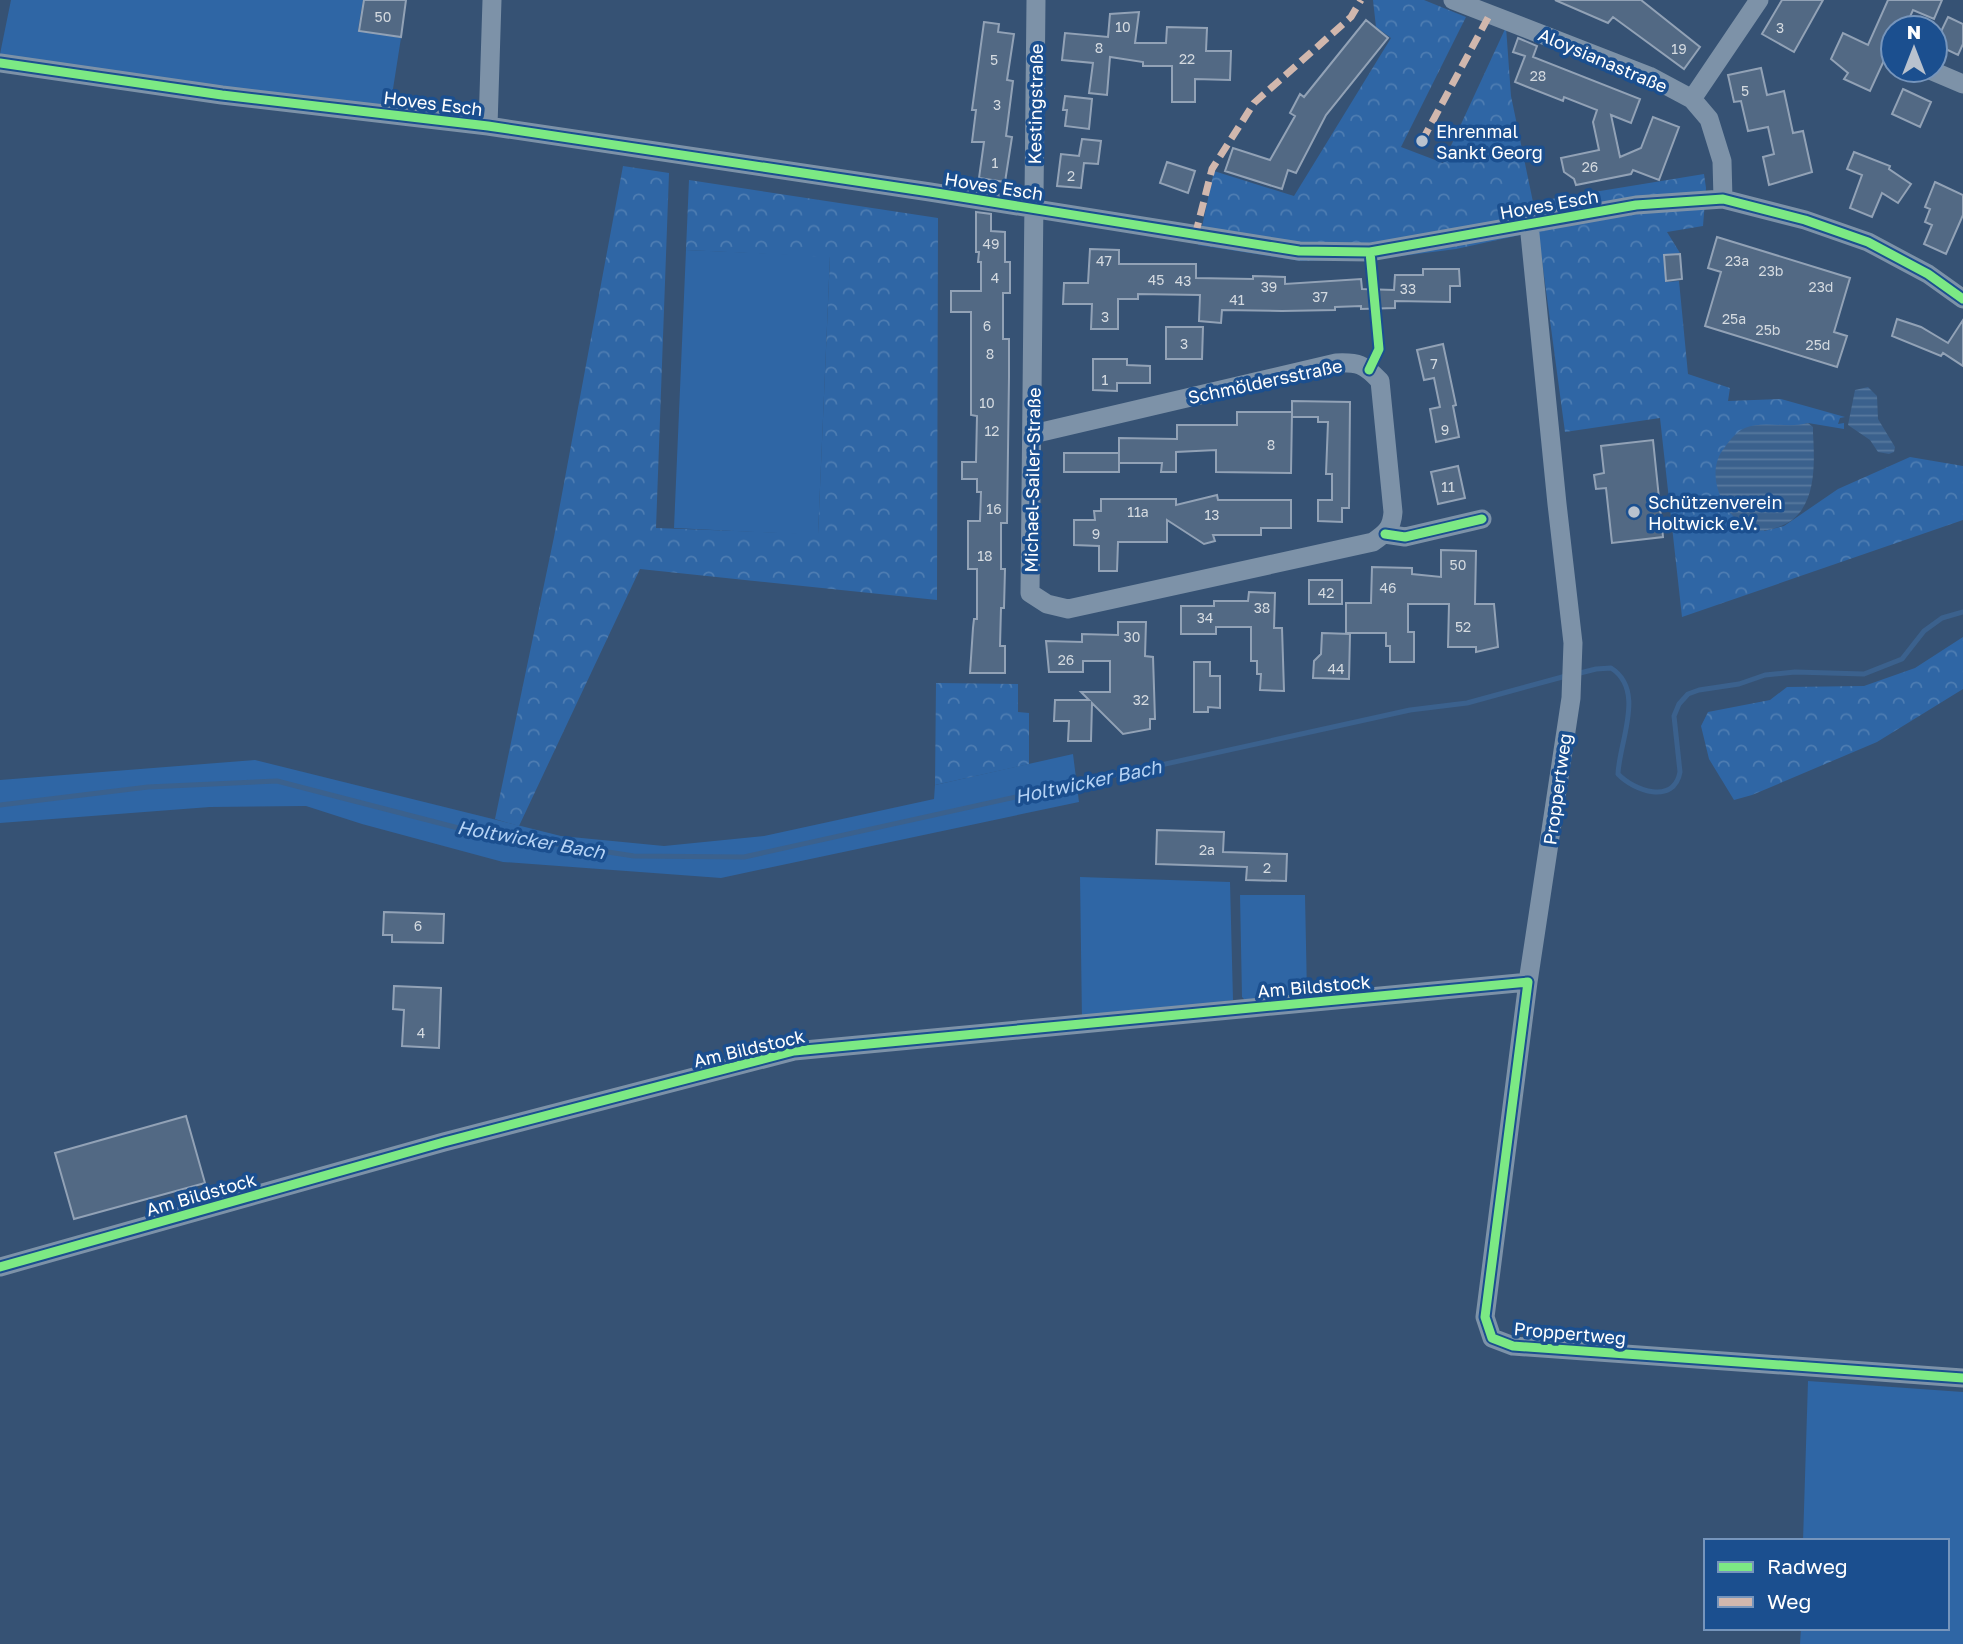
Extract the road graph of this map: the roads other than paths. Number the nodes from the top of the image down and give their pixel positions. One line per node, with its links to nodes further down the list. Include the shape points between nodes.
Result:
1 (492, 0): 7 (street)
2 (1036, 0): 9 (street, Kestingstraße)
3 (1453, 0): 6 (street, Aloysianastraße, via 1649,76)
4 (1759, 0): 6 (street)
5 (0, 63): 7 (street, Hoves Esch)
6 (1692, 99): 8 (street, Aloysianastraße, via 1709,120 1722,161)
7 (488, 126): 9 (street, Hoves Esch)
8 (1723, 199): 10 (street, Hoves Esch, via 1636,205); 11 (street, Hoves Esch, via 1868,242)
9 (1034, 209): 10 (street, Hoves Esch, via 1299,251 1370,252); 12 (street, Michael-Sailer-Straße)
10 (1529, 225): 15 (street, Proppertweg, via 1573,643 1571,698)
11 (1963, 299)
12 (1033, 434): 14 (street, Schmöldersstraße, via 1356,362 1380,381 1393,512 1392,525); 14 (street, Michael-Sailer-Straße, via 1030,593 1047,604 1069,609 1373,542)
13 (1482, 519): 14 (street, via 1405,537)
14 (1385, 534)
15 (1528, 982): 16 (street, Am Bildstock, via 794,1051 444,1142); 17 (street, Proppertweg, via 1485,1317 1492,1338 1513,1346)
16 (0, 1267)
17 (1963, 1378)

